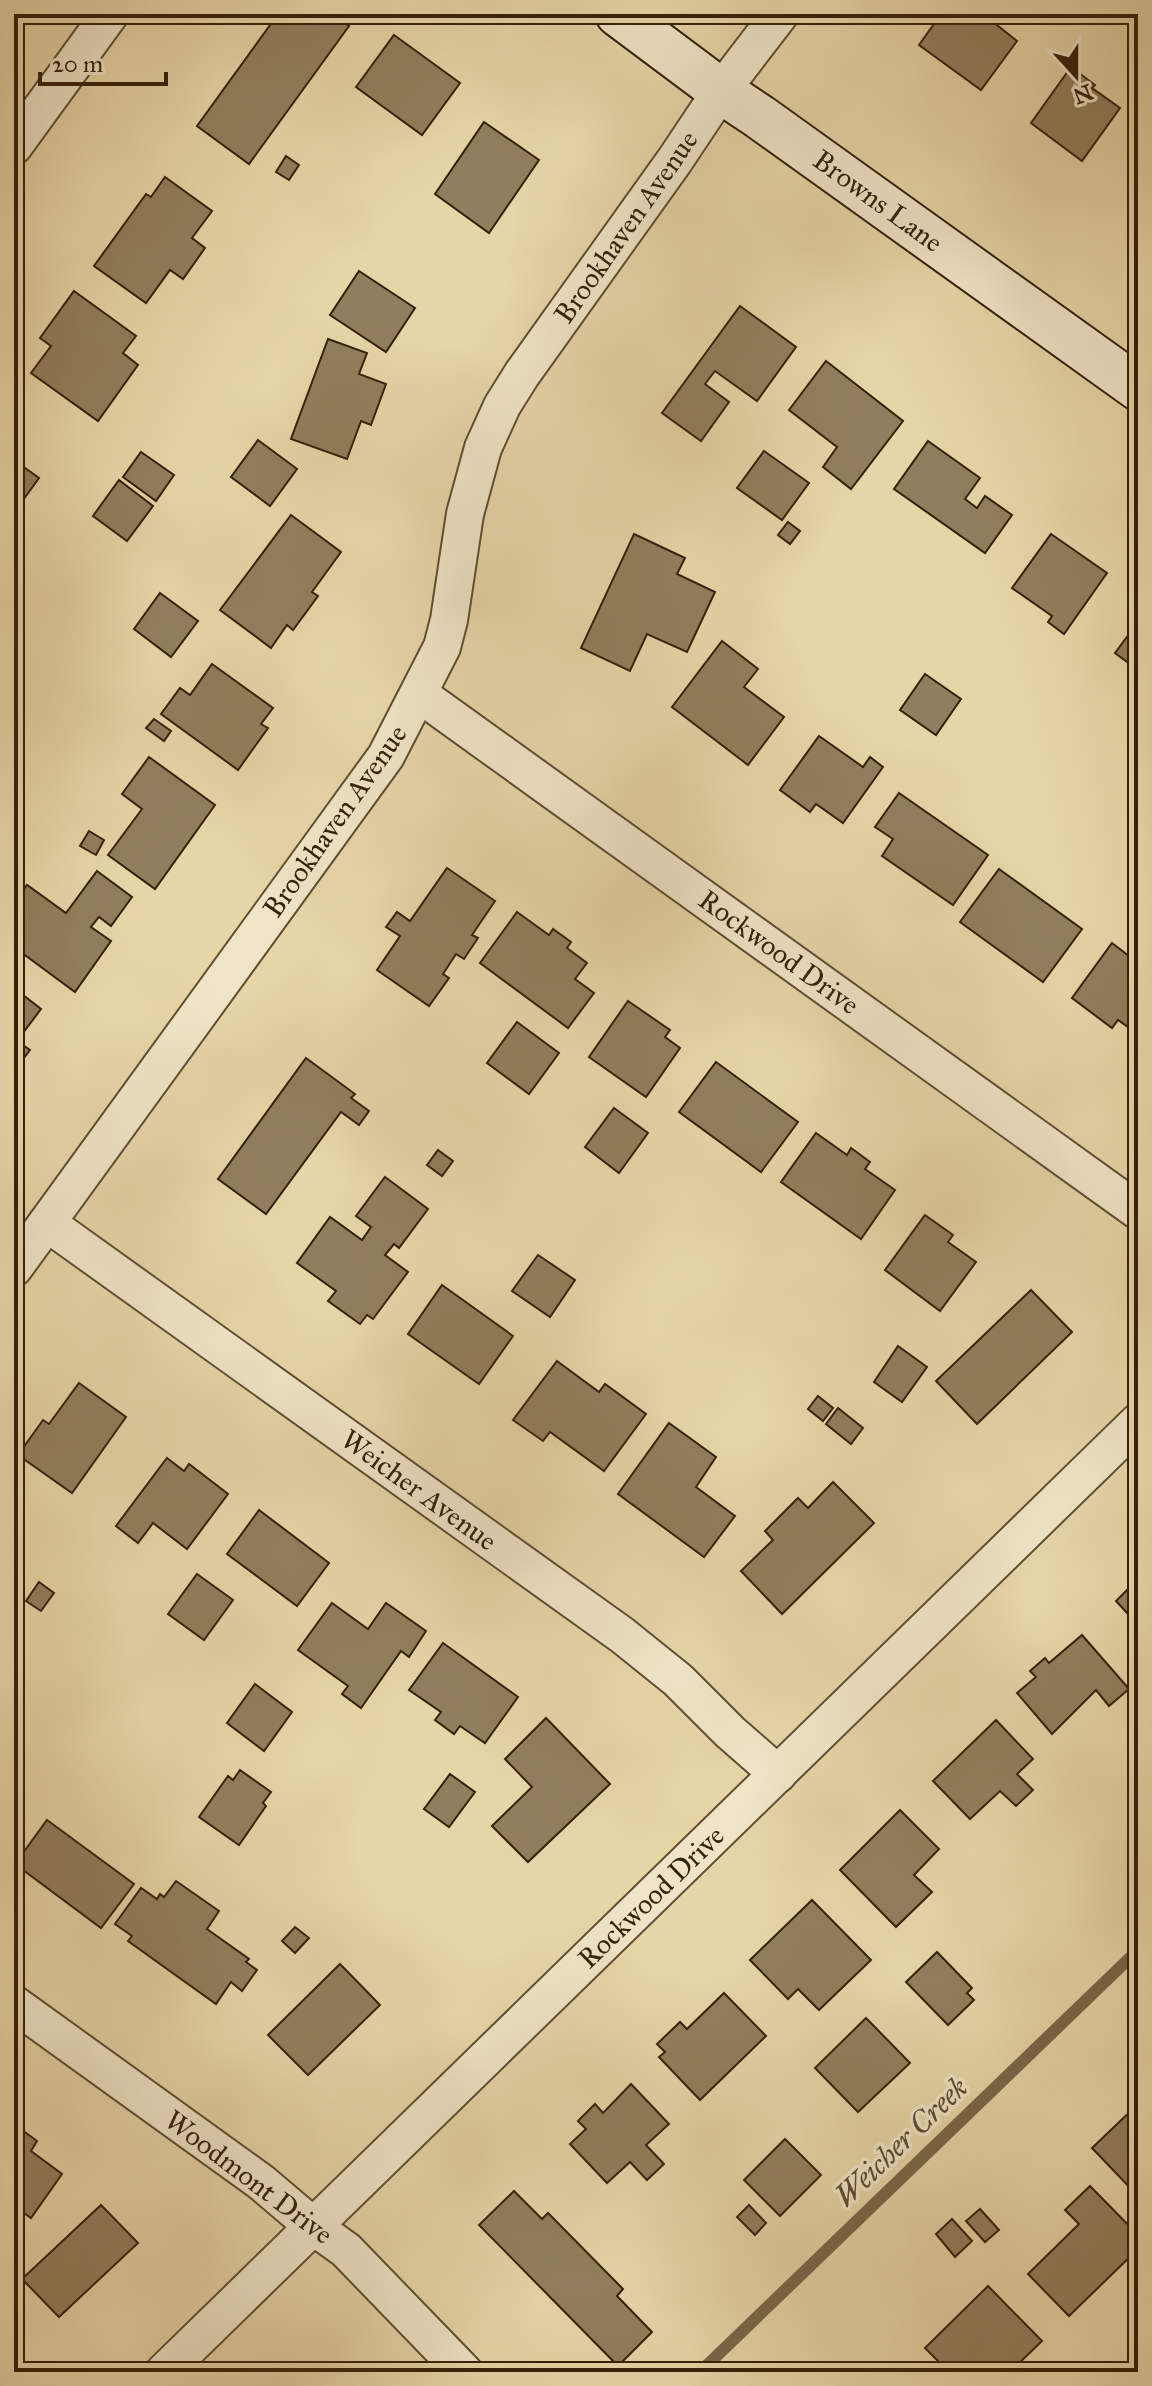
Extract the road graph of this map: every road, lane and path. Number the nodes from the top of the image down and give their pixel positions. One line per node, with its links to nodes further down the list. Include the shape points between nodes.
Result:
1 (110, 14): 5 (street)
2 (618, 14): 4 (street, Browns Lane)
3 (780, 14): 4 (street, Brookhaven Avenue)
4 (721, 91): 6 (street, Browns Lane); 7 (street, Brookhaven Avenue, via 502,406 483,448 465,514 442,647)
5 (14, 146)
6 (1138, 388)
7 (419, 694): 8 (street, Rockwood Drive); 9 (street, Brookhaven Avenue, via 386,756)
8 (1138, 1211)
9 (47, 1223): 10 (street, Brookhaven Avenue); 12 (street, Weicher Avenue, via 622,1635)
10 (14, 1268)
11 (1138, 1422): 12 (street, Rockwood Drive)
12 (778, 1774): 14 (street, Rockwood Drive)
13 (14, 2004): 14 (street, Woodmont Drive, via 261,2182)
14 (314, 2227): 15 (street, Rockwood Drive); 16 (street, Woodmont Drive, via 346,2250)
15 (164, 2372)
16 (464, 2372)

